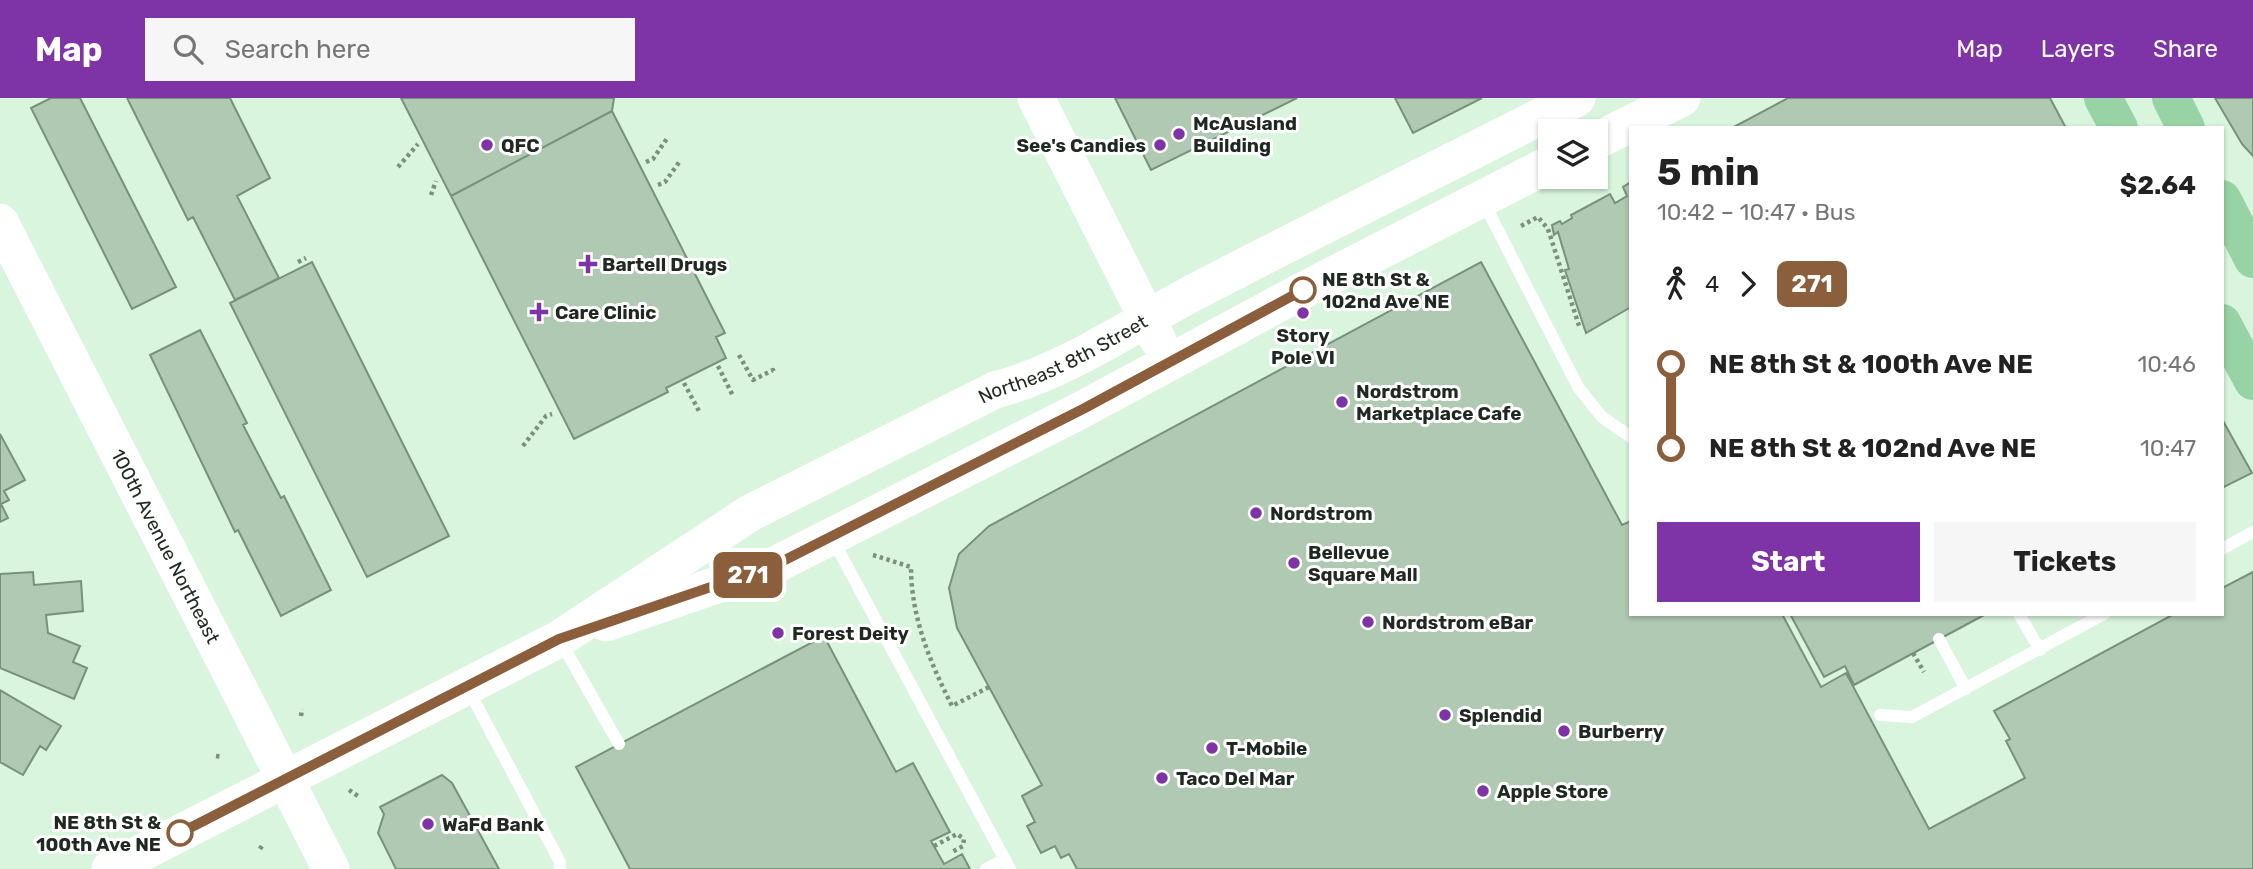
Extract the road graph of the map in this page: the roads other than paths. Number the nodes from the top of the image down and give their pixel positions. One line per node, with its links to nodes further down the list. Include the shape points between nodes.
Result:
1 (1036, 98): 14 (main road)
2 (1577, 98): 14 (main road, Northeast 8th Street)
3 (1682, 98): 8 (main road)
4 (2103, 98): 6 (main road)
5 (2171, 98): 7 (main road)
6 (2118, 126)
7 (2185, 126)
8 (1608, 135)
9 (1538, 170): 10 (main road, Northeast 8th Street)
10 (1482, 199): 16 (main road, Northeast 8th Street); 19 (lane, via 1578,387 1602,417)
11 (2224, 203): 13 (main road)
12 (0, 222): 32 (main road, 100th Avenue Northeast)
13 (2253, 259)
14 (1147, 319): 16 (main road); 18 (main road, Northeast 8th Street)
15 (2224, 327): 17 (main road)
16 (1169, 363): 21 (main road, Northeast 8th Street)
17 (2253, 381)
18 (1024, 383): 21 (main road, via 1006,410 838,497); 25 (main road, Northeast 8th Street, via 995,390 750,513)
19 (1629, 436)
20 (2253, 532): 22 (lane)
21 (831, 537): 25 (main road, Northeast 8th Street, via 775,565); 33 (lane)
22 (2224, 548)
23 (2020, 616): 27 (lane)
24 (2100, 616): 27 (lane)
25 (559, 639): 28 (main road, Northeast 8th Street); 31 (lane)
26 (1939, 639): 29 (lane)
27 (2040, 650): 29 (lane)
28 (467, 686): 32 (main road, Northeast 8th Street); 36 (lane)
29 (1966, 689): 30 (lane, via 1912,717)
30 (1880, 715)
31 (619, 744)
32 (283, 780): 34 (main road, Northeast 8th Street); 35 (main road, 100th Avenue Northeast)
33 (1008, 864): 37 (lane)
34 (110, 869)
35 (331, 869)
36 (560, 869)
37 (986, 869)

